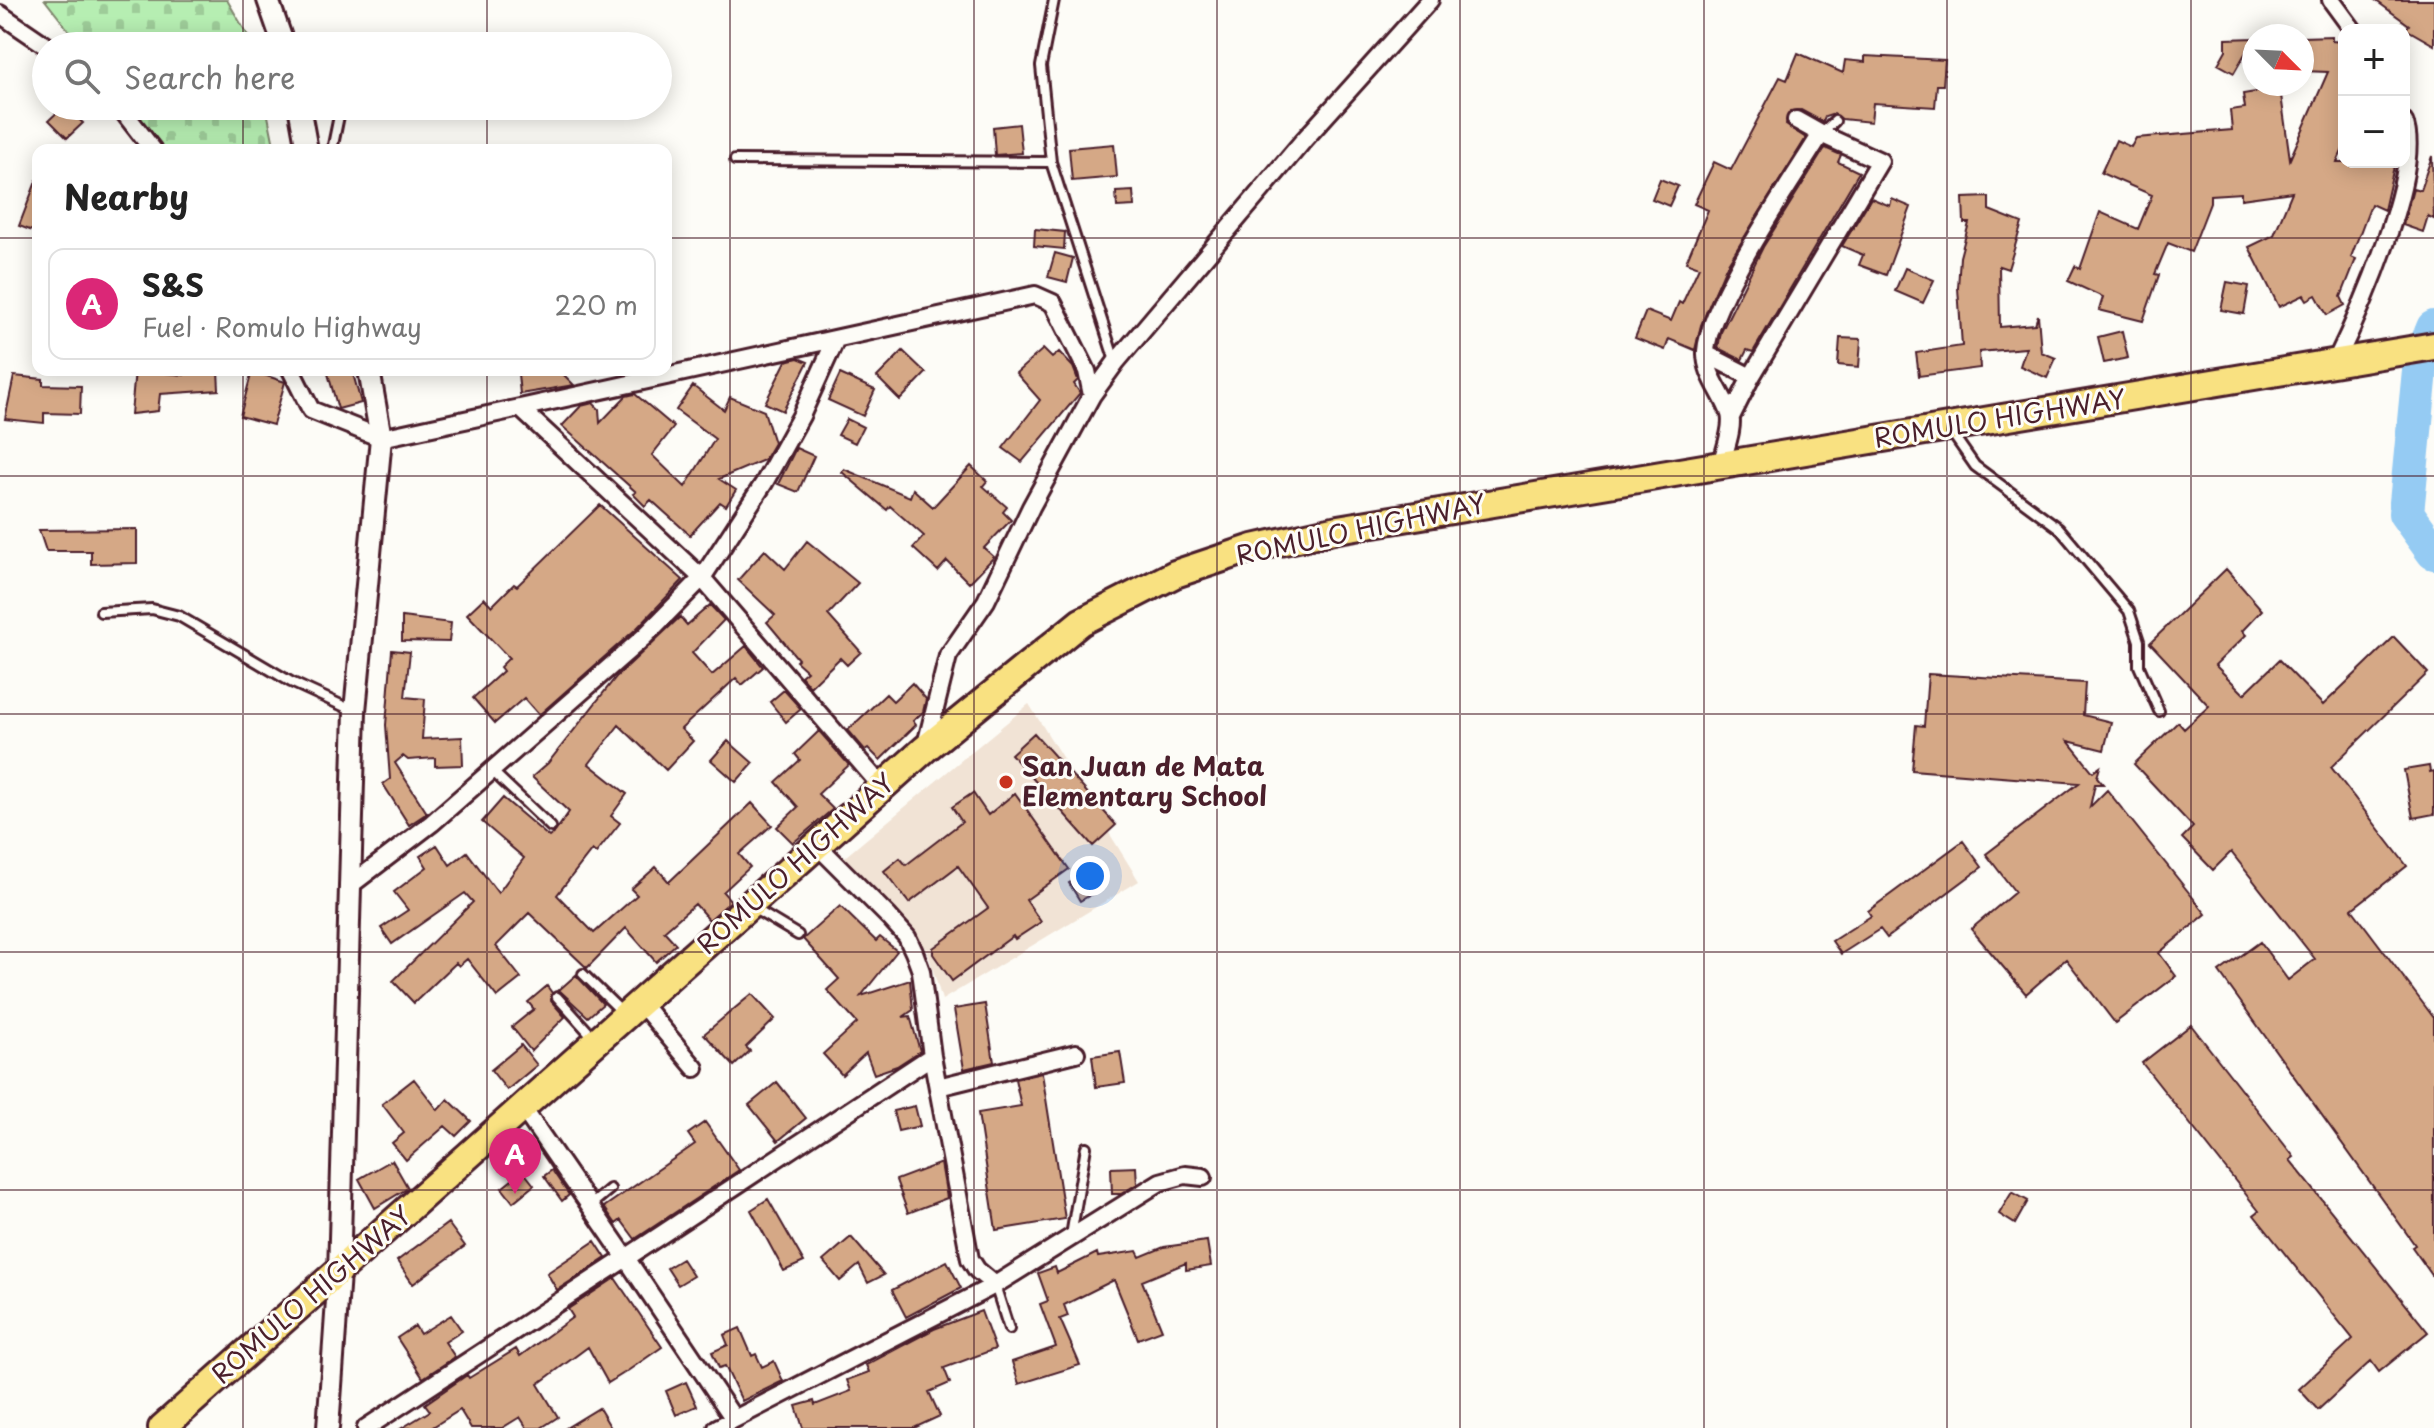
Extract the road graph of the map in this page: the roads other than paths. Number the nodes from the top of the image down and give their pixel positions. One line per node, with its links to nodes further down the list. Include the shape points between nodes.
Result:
1 (268, 0): 7 (street)
2 (1054, 0): 19 (lane, via 1041,66)
3 (1430, 0): 25 (street)
4 (2331, 0): 6 (street)
5 (0, 14): 8 (street)
6 (2349, 24)
7 (279, 32)
8 (32, 36)
9 (130, 120): 15 (street)
10 (302, 120): 16 (street)
11 (338, 120): 17 (lane)
12 (1796, 120): 14 (street)
13 (1835, 121): 14 (lane)
14 (1821, 134): 23 (street, via 1722,299); 30 (street, via 1880,161)
15 (148, 144)
16 (306, 144)
17 (333, 144)
18 (735, 160): 19 (lane)
19 (1051, 162): 25 (lane)
20 (2406, 168): 24 (street, via 2398,210)
21 (835, 341): 29 (street); 31 (street, via 1043,296 1053,303 1087,371); 37 (street, via 764,483)
22 (2434, 346): 24 (highway, ROMULO HIGHWAY)
23 (1706, 354): 30 (street); 33 (street)
24 (2346, 361): 34 (highway, ROMULO HIGHWAY)
25 (1116, 362): 31 (street)
26 (294, 376): 35 (street, via 311,410)
27 (370, 376): 35 (street)
28 (670, 376): 32 (street)
29 (672, 376)
30 (1751, 377): 33 (street)
31 (1092, 395): 41 (street, via 986,601 948,656)
32 (520, 408): 35 (street); 37 (street)
33 (1731, 417): 36 (street)
34 (1949, 429): 36 (highway, ROMULO HIGHWAY); 40 (lane, via 1975,466 2059,528 2129,611 2139,641 2139,666)
35 (381, 438): 39 (street)
36 (1722, 462): 41 (highway, ROMULO HIGHWAY, via 1338,529 1253,548 1175,574 1081,622)
37 (702, 578): 42 (street, via 644,637); 43 (street)
38 (101, 612): 39 (lane, via 152,609 179,616 291,682)
39 (355, 711): 46 (street)
40 (2159, 711)
41 (925, 749): 43 (highway, ROMULO HIGHWAY)
42 (491, 770): 44 (lane); 46 (street)
43 (882, 787): 45 (highway, ROMULO HIGHWAY)
44 (551, 827)
45 (817, 845): 47 (highway, ROMULO HIGHWAY); 54 (street, via 907,937 921,971)
46 (352, 884): 64 (street)
47 (749, 906): 48 (lane); 51 (highway, ROMULO HIGHWAY)
48 (798, 935)
49 (583, 974): 51 (lane)
50 (557, 997): 52 (lane)
51 (632, 1008): 52 (highway, ROMULO HIGHWAY); 55 (street)
52 (596, 1040): 57 (highway, ROMULO HIGHWAY)
53 (1076, 1053): 56 (street)
54 (932, 1056): 56 (street); 63 (street)
55 (695, 1068)
56 (938, 1087): 65 (street, via 970,1259)
57 (522, 1107): 61 (street); 64 (highway, ROMULO HIGHWAY)
58 (1086, 1147): 62 (lane)
59 (1203, 1177): 62 (street, via 1185,1175 1160,1182)
60 (610, 1189): 61 (lane)
61 (592, 1204): 63 (street)
62 (1071, 1237): 65 (street)
63 (626, 1258): 67 (street); 70 (street)
64 (339, 1273): 68 (highway, ROMULO HIGHWAY); 69 (street)
65 (995, 1285): 66 (lane); 67 (street)
66 (1009, 1329)
67 (734, 1419): 71 (street)
68 (162, 1428)
69 (328, 1428)
70 (366, 1428)
71 (717, 1428)

